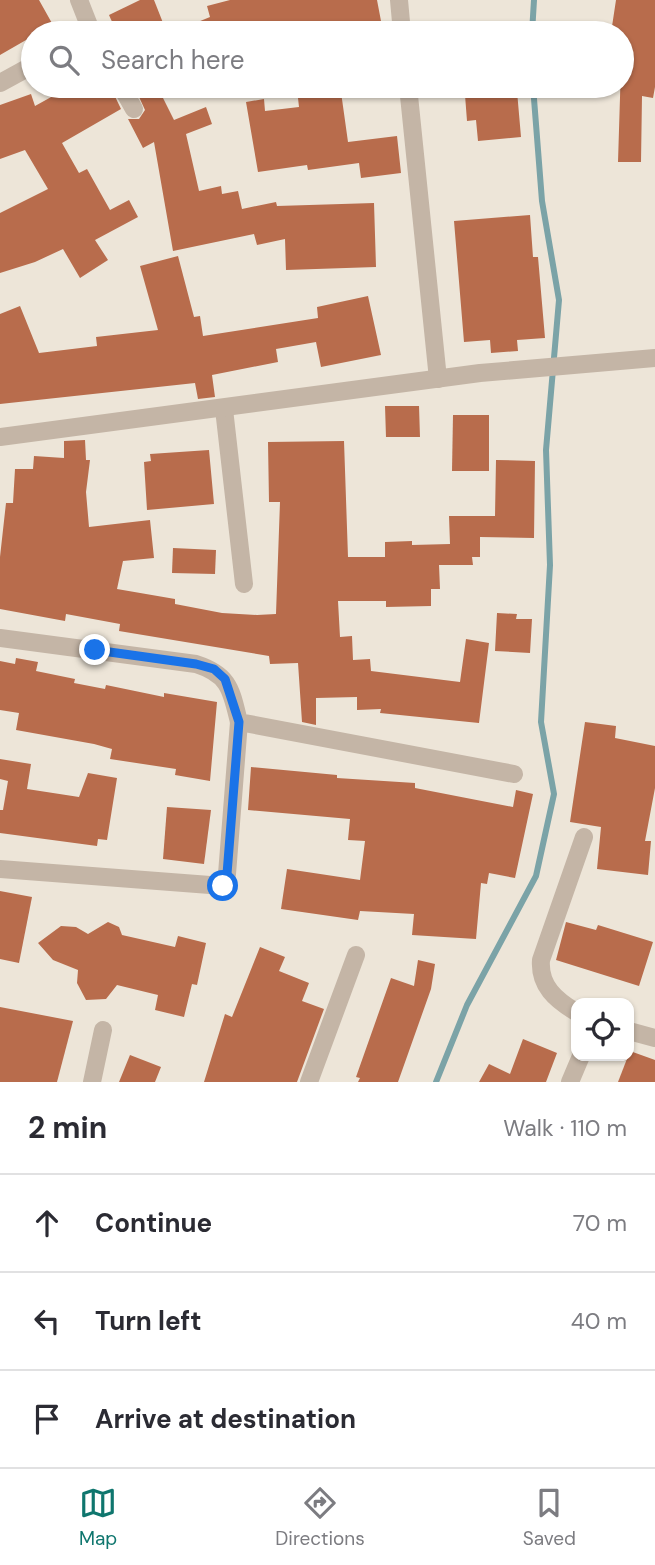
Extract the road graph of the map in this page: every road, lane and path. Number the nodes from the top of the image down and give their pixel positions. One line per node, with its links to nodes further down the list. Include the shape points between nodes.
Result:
1 (79, 0): 3 (street)
2 (399, 0): 4 (street)
3 (87, 21)
4 (400, 21)
5 (21, 72): 6 (street)
6 (0, 83)
7 (128, 98): 9 (street)
8 (409, 98): 11 (street)
9 (134, 109)
10 (655, 358): 11 (street)
11 (438, 379): 12 (street)
12 (224, 409): 13 (street); 14 (street)
13 (0, 437)
14 (244, 584)
15 (0, 638): 16 (street, via 214,669 225,679)
16 (239, 722): 17 (street); 19 (street, via 223,886)
17 (514, 774)
18 (584, 837): 21 (street, via 540,972 554,997)
19 (0, 869)
20 (356, 955): 27 (street)
21 (571, 1009)
22 (103, 1030): 26 (street)
23 (634, 1032): 24 (street)
24 (655, 1038)
25 (579, 1061): 28 (street)
26 (92, 1082)
27 (309, 1082)
28 (570, 1082)

